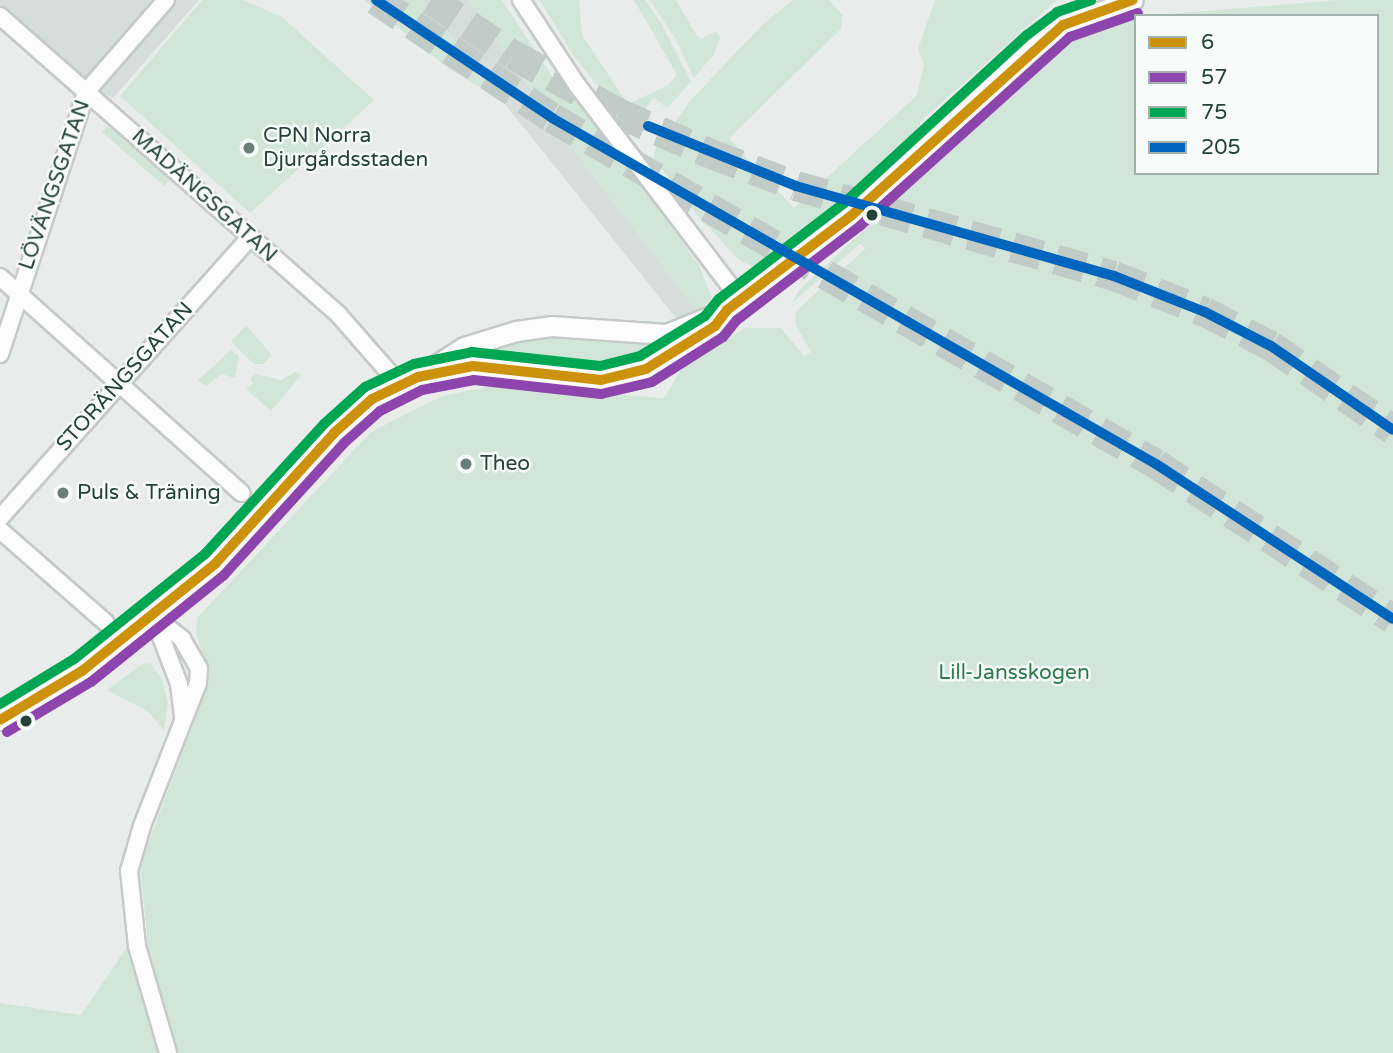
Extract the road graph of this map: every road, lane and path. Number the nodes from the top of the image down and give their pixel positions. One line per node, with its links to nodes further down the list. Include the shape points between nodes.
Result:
1 (166, 0): 5 (street, LÖVÄNGSGATAN)
2 (520, 0): 9 (street)
3 (1133, 0): 9 (street, via 1063,25 852,215)
4 (0, 16): 5 (street, MADÄNGSGATAN)
5 (86, 92): 6 (street, MADÄNGSGATAN); 8 (street, LÖVÄNGSGATAN)
6 (250, 237): 12 (street, MADÄNGSGATAN, via 338,314); 13 (street, STORÄNGSGATAN)
7 (0, 277): 8 (street)
8 (18, 293): 10 (street, LÖVÄNGSGATAN); 13 (street)
9 (733, 305): 11 (street, via 684,329 658,334 551,326 516,331 464,347); 11 (street, via 715,326 625,377 601,380 494,365)
10 (0, 354)
11 (418, 377): 12 (street)
12 (399, 384): 17 (street, via 358,410 215,564)
13 (118, 385): 14 (street); 15 (street, STORÄNGSGATAN)
14 (242, 493)
15 (0, 518)
16 (0, 530): 18 (street)
17 (153, 616): 19 (street, via 178,684); 19 (street, via 183,639 199,668); 20 (street, via 82,671)
18 (105, 622)
19 (183, 718): 21 (street, via 129,871 137,946)
20 (0, 720)
21 (167, 1053)

